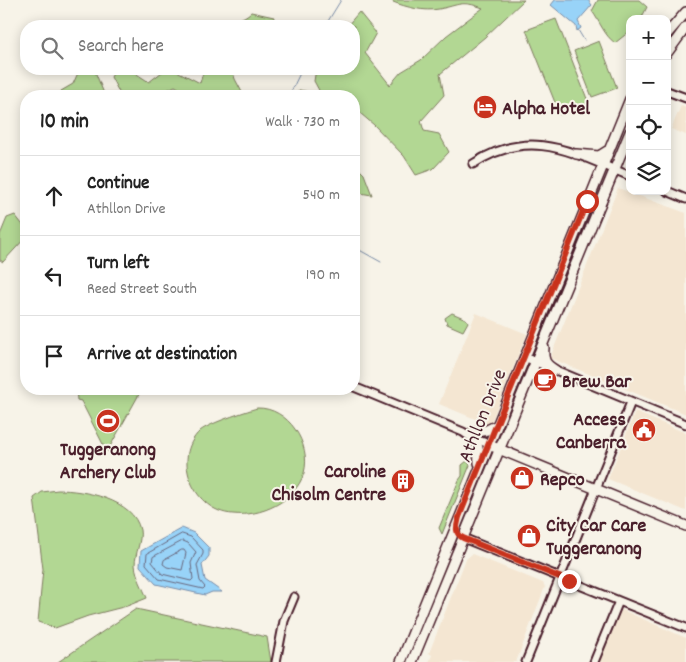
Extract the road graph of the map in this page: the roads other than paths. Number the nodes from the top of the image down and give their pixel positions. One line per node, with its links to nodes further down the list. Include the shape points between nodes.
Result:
1 (686, 12): 3 (main road)
2 (686, 27): 4 (main road)
3 (671, 29)
4 (671, 48)
5 (671, 92): 6 (street)
6 (686, 98)
7 (626, 109): 9 (main road, Athllon Drive)
8 (626, 142): 13 (main road, Athllon Drive)
9 (607, 151): 10 (main road, via 599,156); 12 (main road, Athllon Drive)
10 (576, 154): 11 (street, via 549,146 517,146 498,151); 12 (street)
11 (474, 164)
12 (602, 165): 13 (street); 18 (main road, Athllon Drive)
13 (614, 170): 14 (street); 17 (main road, Athllon Drive)
14 (626, 174)
15 (671, 193): 16 (street)
16 (686, 199)
17 (545, 338): 19 (main road, Athllon Drive); 20 (main road, via 544,359 547,366)
18 (524, 357): 19 (street); 25 (main road, Athllon Drive)
19 (535, 362): 20 (street); 21 (main road, Athllon Drive)
20 (555, 370): 21 (main road); 23 (street)
21 (530, 375): 28 (main road, Athllon Drive)
22 (360, 389): 26 (street)
23 (632, 402): 24 (street); 30 (street)
24 (686, 424)
25 (497, 425): 26 (main road); 27 (main road, Athllon Drive)
26 (470, 434): 27 (street); 29 (main road, via 478,448)
27 (489, 442): 28 (main road); 29 (main road, Athllon Drive)
28 (501, 447): 30 (main road); 34 (main road, Athllon Drive)
29 (479, 468): 31 (main road, Athllon Drive)
30 (597, 486): 32 (main road); 33 (main road); 36 (street)
31 (459, 517): 34 (main road, via 456,530); 35 (main road, Athllon Drive)
32 (686, 520)
33 (686, 526)
34 (463, 538): 35 (main road, via 453,541); 36 (street); 42 (main road, Athllon Drive)
35 (441, 562): 41 (main road, Athllon Drive)
36 (560, 578): 38 (street); 43 (street)
37 (294, 597): 40 (street, via 284,621)
38 (619, 601): 39 (street); 44 (street)
39 (686, 628)
40 (276, 662)
41 (401, 662)
42 (412, 662)
43 (526, 662)
44 (594, 662)

